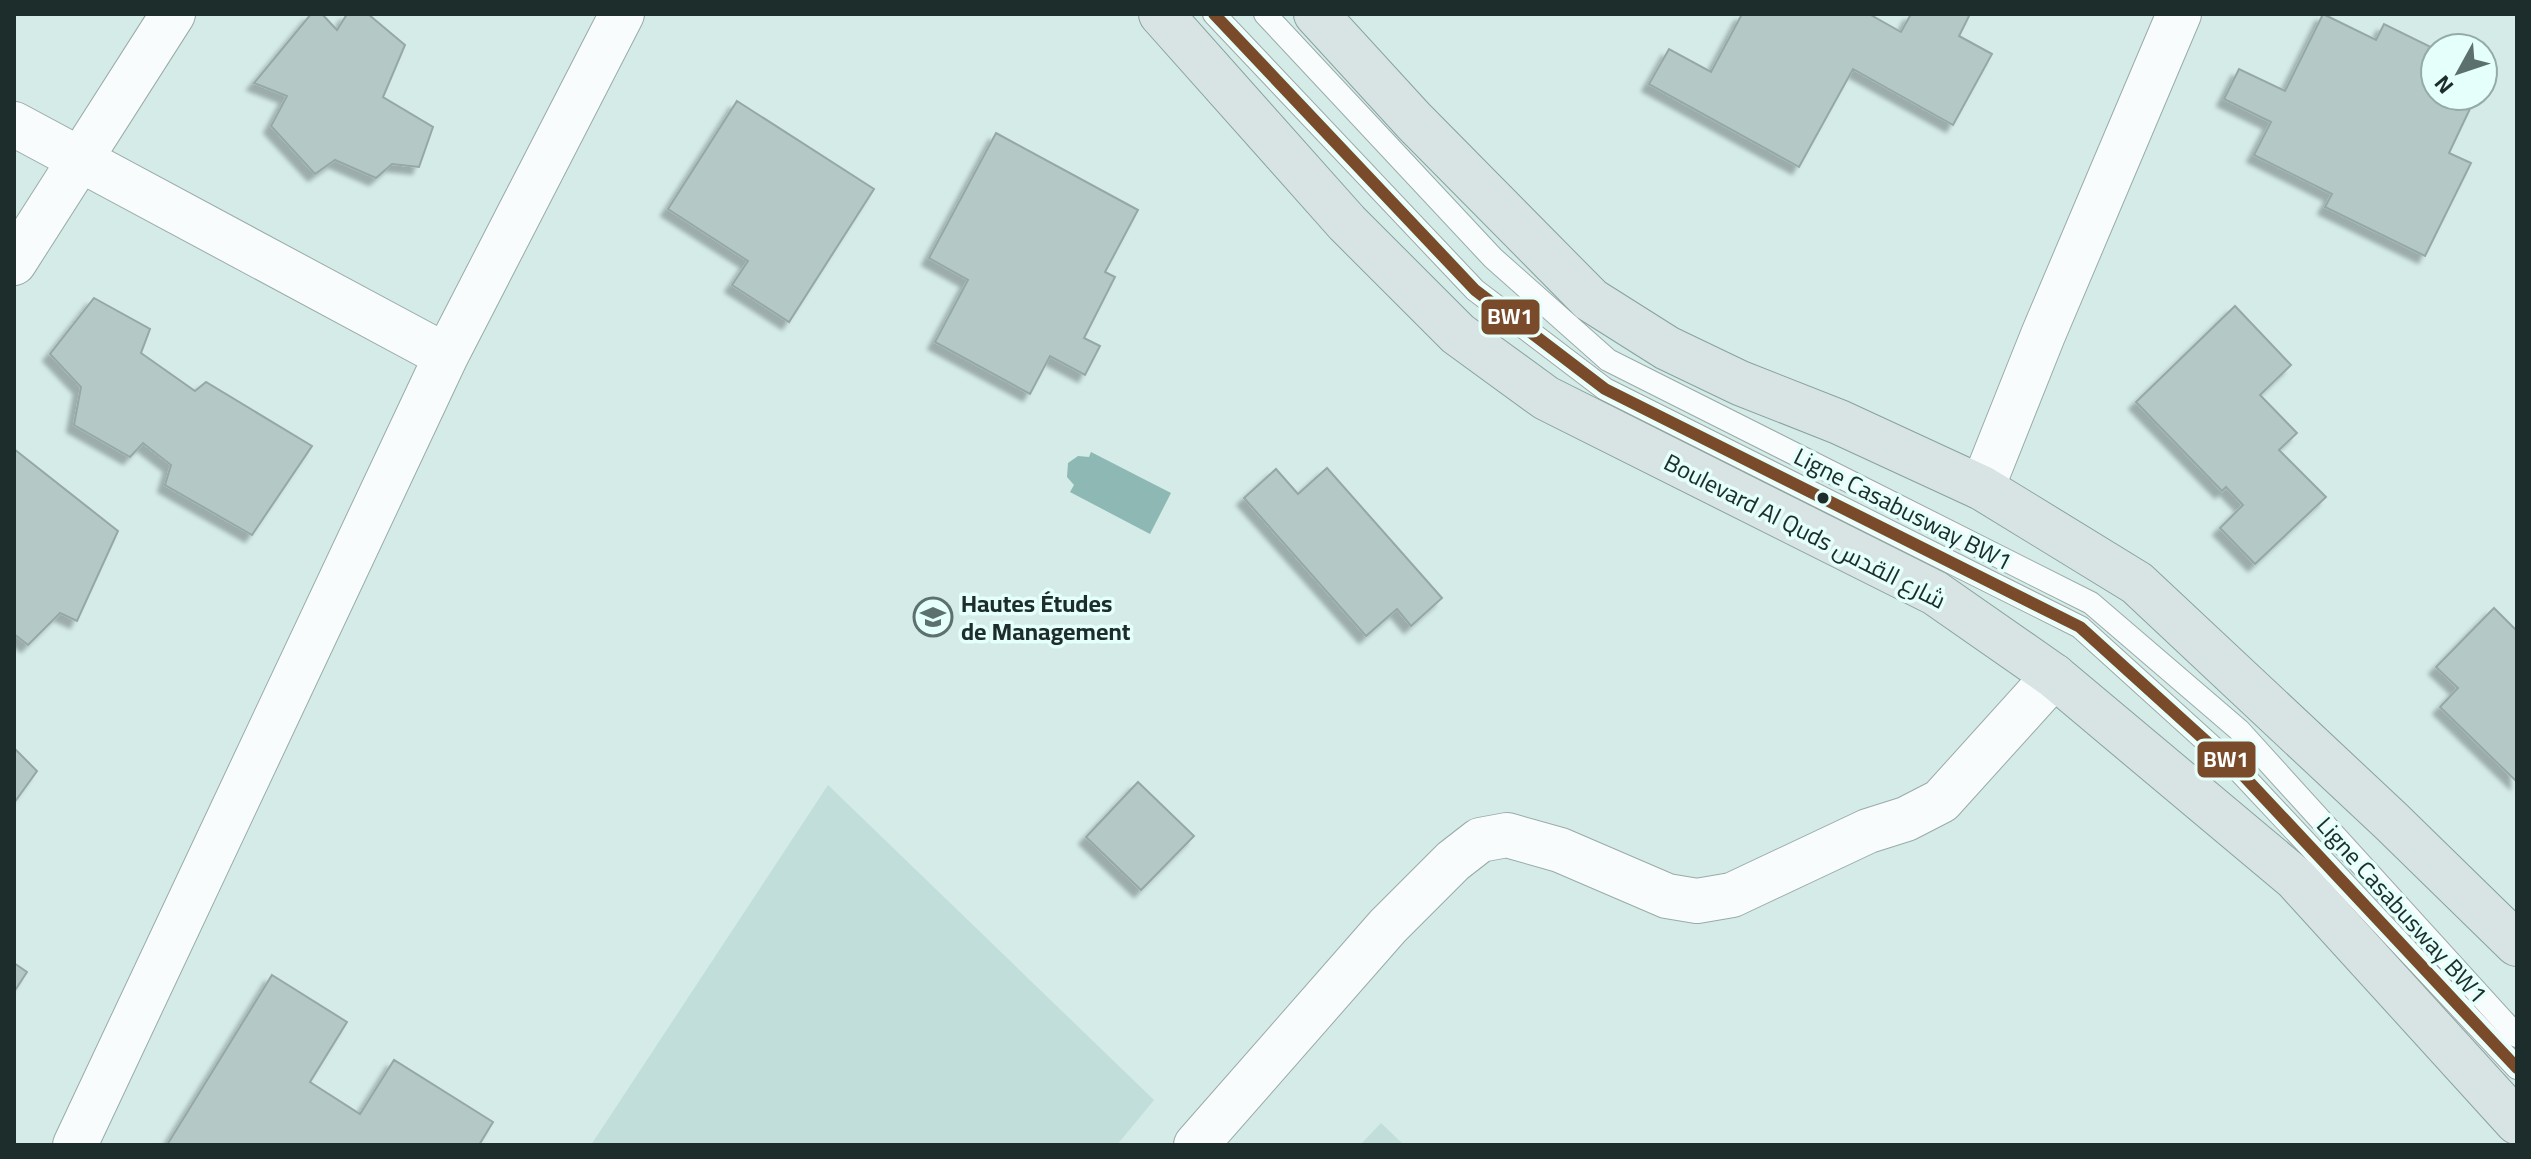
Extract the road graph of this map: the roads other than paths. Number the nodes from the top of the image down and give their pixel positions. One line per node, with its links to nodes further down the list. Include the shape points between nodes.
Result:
1 (173, 14): 9 (street)
2 (622, 14): 11 (street)
3 (1161, 14): 13 (main road, Boulevard Al Quds شارع القدس, via 1347,223 1458,334 1546,398 1935,593)
4 (1214, 14): 16 (lane, Ligne Casabusway BW1, via 1475,290 1605,389 2080,627 2240,772)
5 (1265, 14): 15 (lane, Ligne Casabusway BW1, via 1493,258 1608,360 2091,603 2239,730)
6 (1316, 14): 12 (main road, via 1591,300 1667,348 1727,377)
7 (2179, 14): 12 (street)
8 (14, 124): 9 (street)
9 (79, 159): 10 (street); 11 (street)
10 (14, 263)
11 (446, 356): 18 (street)
12 (1982, 488): 14 (main road, via 2137,583)
13 (2054, 676): 17 (main road, Boulevard Al Quds شارع القدس, via 2296,879); 19 (street, via 1941,801 1732,895 1697,901 1667,896 1560,850 1507,835 1480,840 1388,926)
14 (2517, 944)
15 (2517, 1036)
16 (2517, 1068)
17 (2517, 1122)
18 (75, 1145)
19 (1196, 1145)

